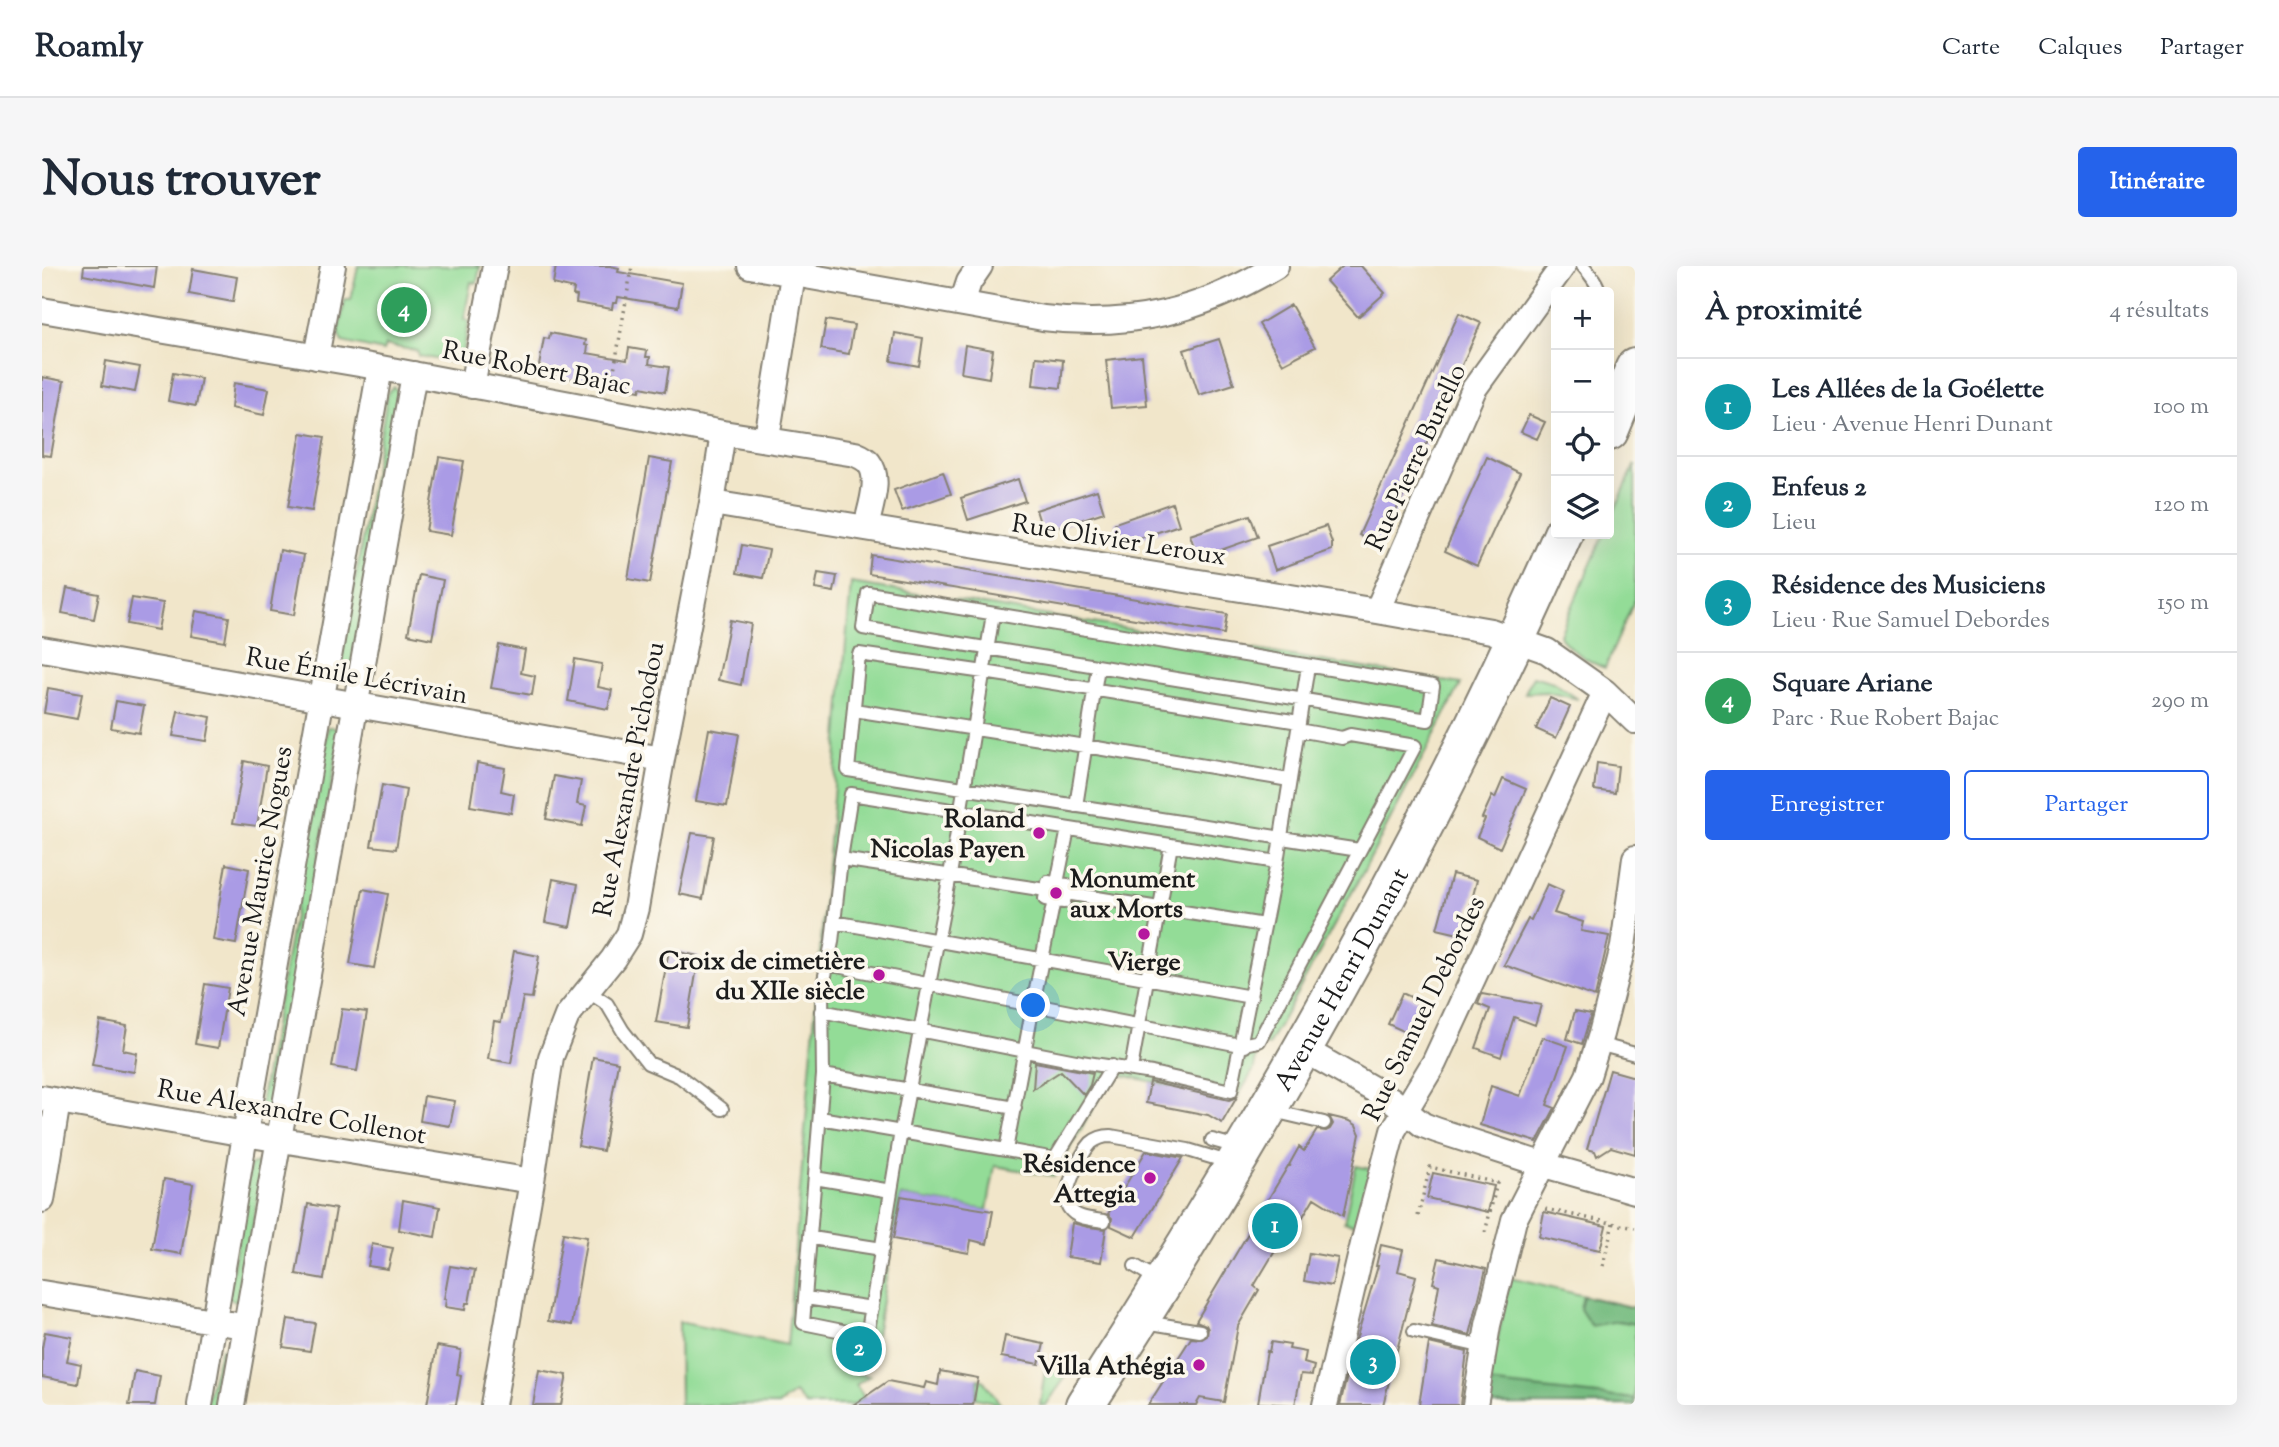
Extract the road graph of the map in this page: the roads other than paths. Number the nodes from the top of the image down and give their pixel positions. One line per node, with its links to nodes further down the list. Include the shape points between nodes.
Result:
1 (332, 266): 12 (street)
2 (495, 266): 16 (street)
3 (750, 266): 8 (street)
4 (980, 266): 10 (street)
5 (1276, 266): 10 (street, via 1209,300 1176,311 1111,321 1065,320)
6 (1563, 266): 23 (street, Rue Pierre Burello, via 1474,389)
7 (1583, 266): 9 (lane)
8 (793, 275): 10 (street); 19 (street)
9 (1598, 287)
10 (962, 303)
11 (42, 310): 12 (street, Rue Robert Bajac)
12 (316, 357): 13 (street, Rue Robert Bajac)
13 (380, 368): 15 (street, Rue Robert Bajac); 34 (street, Avenue Maurice Nogues)
14 (1635, 368): 17 (main road)
15 (414, 374): 16 (street, Rue Robert Bajac); 35 (street)
16 (472, 386): 18 (street, Rue Robert Bajac)
17 (1614, 419)
18 (723, 433): 19 (street, Rue Robert Bajac); 20 (street, Rue Alexandre Pichodou)
19 (767, 438): 21 (street, Rue Robert Bajac, via 855,454 868,461 875,480)
20 (712, 503): 21 (street, Rue Olivier Leroux); 41 (street, Rue Alexandre Pichodou)
21 (866, 528): 23 (street, Rue Olivier Leroux)
22 (1561, 539): 25 (main road, Avenue Henri Dunant)
23 (1377, 611): 25 (street, Rue Olivier Leroux)
24 (993, 614): 27 (lane); 27 (lane, via 868,593 863,628); 28 (lane)
25 (1516, 638): 32 (street, Rue Olivier Leroux, via 1547,651); 73 (main road, Avenue Henri Dunant, via 1380,909)
26 (42, 649): 34 (street, Rue Émile Lécrivain)
27 (988, 649): 29 (lane); 30 (lane)
28 (1308, 666): 33 (lane); 33 (lane, via 1433,686 1428,720)
29 (1098, 667): 31 (lane); 33 (lane)
30 (984, 671): 31 (lane); 36 (lane, via 859,654); 39 (lane)
31 (1094, 689): 38 (lane); 40 (lane)
32 (1605, 692): 37 (street, Rue Olivier Leroux); 83 (street, Rue Samuel Debordes, via 1434,1063)
33 (1303, 699): 38 (lane)
34 (321, 700): 35 (street, Rue Émile Lécrivain); 87 (street, Avenue Maurice Nogues)
35 (356, 705): 41 (street, Rue Émile Lécrivain); 88 (street)
36 (854, 710): 39 (lane); 43 (lane, via 848,770)
37 (1632, 713)
38 (1298, 726): 42 (lane); 49 (lane, via 1342,738 1350,734 1415,747)
39 (975, 729): 40 (lane); 43 (lane)
40 (1086, 746): 42 (lane); 44 (lane)
41 (662, 759): 63 (street, Rue Alexandre Pichodou, via 629,933)
42 (1289, 780): 47 (lane)
43 (965, 787): 44 (lane); 45 (lane)
44 (1076, 806): 47 (lane)
45 (961, 813): 46 (lane); 51 (lane, via 851,794); 53 (lane)
46 (1068, 829): 48 (lane); 54 (lane)
47 (1280, 837): 49 (lane); 52 (lane)
48 (1171, 845): 52 (lane); 55 (lane)
49 (1359, 850): 70 (lane, via 1259,1041)
50 (1635, 858): 69 (street, via 1623,947)
51 (841, 859): 53 (lane); 56 (lane)
52 (1277, 862): 57 (lane)
53 (950, 876): 54 (lane); 58 (lane)
54 (1056, 892): 55 (lane); 59 (lane)
55 (1159, 908): 57 (lane); 61 (lane)
56 (834, 922): 58 (lane); 60 (lane)
57 (1264, 925): 64 (lane)
58 (938, 941): 59 (lane); 62 (lane)
59 (1043, 960): 61 (lane); 65 (lane)
60 (827, 964): 62 (lane); 66 (lane)
61 (1147, 978): 64 (lane); 67 (lane)
62 (930, 984): 65 (lane); 68 (lane)
63 (587, 991): 81 (lane, via 607,1004 648,1063 679,1076); 93 (street, Rue Alexandre Pichodou, via 567,1016 551,1057)
64 (1251, 997): 70 (lane)
65 (1033, 1005): 67 (lane); 71 (lane)
66 (821, 1011): 68 (lane); 77 (lane)
67 (1139, 1026): 70 (lane); 76 (lane)
68 (922, 1030): 71 (lane); 78 (lane)
69 (1598, 1044): 74 (lane); 91 (street, via 1588,1076)
70 (1240, 1045): 72 (lane); 76 (lane, via 1231,1091)
71 (1025, 1049): 75 (lane); 80 (lane)
72 (1257, 1049)
73 (1303, 1049): 82 (main road, Avenue Henri Dunant); 83 (street)
74 (1635, 1054)
75 (1112, 1066): 76 (lane); 89 (lane, via 1055,1159)
76 (1131, 1069)
77 (823, 1074): 78 (lane); 84 (lane)
78 (910, 1088): 80 (lane); 86 (lane)
79 (50, 1099): 87 (street, Rue Alexandre Collenot); 96 (street)
80 (1015, 1108): 89 (lane)
81 (723, 1109)
82 (1268, 1110): 85 (lane); 90 (main road, Avenue Henri Dunant)
83 (1406, 1111): 91 (street, via 1423,1125); 113 (street, Rue Samuel Debordes, via 1393,1131)
84 (820, 1118): 86 (lane); 92 (lane)
85 (1324, 1123)
86 (901, 1131): 89 (lane); 94 (lane)
87 (245, 1134): 88 (street, Rue Alexandre Collenot); 103 (street, Avenue Maurice Nogues)
88 (278, 1139): 93 (street, Rue Alexandre Collenot); 105 (street)
89 (1006, 1150)
90 (1231, 1151): 97 (lane, via 1188,1150 1104,1136 1089,1145 1065,1194 1074,1213); 104 (main road, Avenue Henri Dunant, via 1149,1274)
91 (1544, 1165): 95 (street); 108 (street, via 1514,1220)
92 (815, 1178): 94 (lane); 98 (lane)
93 (532, 1181): 111 (street, Rue Alexandre Pichodou)
94 (891, 1191): 99 (lane)
95 (1635, 1191)
96 (42, 1200)
97 (1104, 1221)
98 (812, 1238): 99 (lane); 101 (lane)
99 (882, 1249): 102 (lane)
100 (42, 1293): 103 (street)
101 (806, 1298): 102 (lane); 102 (lane, via 803,1323 867,1336)
102 (872, 1308)
103 (215, 1320): 105 (street); 109 (street, Avenue Maurice Nogues)
104 (1140, 1321): 106 (lane); 112 (main road, Avenue Henri Dunant)
105 (246, 1326): 110 (street)
106 (1200, 1331)
107 (1414, 1331): 108 (lane)
108 (1484, 1347): 114 (street)
109 (200, 1405)
110 (232, 1405)
111 (493, 1405)
112 (1085, 1405)
113 (1325, 1405)
114 (1475, 1405)

